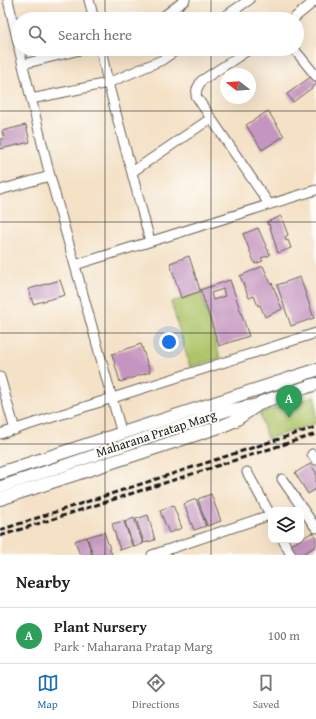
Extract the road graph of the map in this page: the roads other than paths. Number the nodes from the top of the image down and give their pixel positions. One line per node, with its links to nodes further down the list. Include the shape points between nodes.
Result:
1 (8, 0): 10 (street)
2 (90, 0): 6 (street)
3 (185, 0): 7 (street)
4 (249, 0): 8 (street)
5 (314, 1): 9 (street)
6 (93, 12)
7 (169, 12)
8 (231, 12)
9 (301, 12)
10 (12, 17)
11 (21, 56): 17 (street)
12 (56, 56): 17 (street)
13 (102, 56): 19 (street)
14 (168, 56): 19 (street)
15 (239, 56): 21 (street, via 201,81 197,89 196,96)
16 (300, 56): 18 (street)
17 (23, 64): 20 (street)
18 (316, 76)
19 (108, 83): 20 (street); 22 (street)
20 (32, 99): 23 (street)
21 (210, 119): 22 (street); 26 (street)
22 (132, 172): 27 (street)
23 (50, 176): 24 (street); 28 (street)
24 (0, 190)
25 (316, 190): 26 (street)
26 (268, 204): 27 (street)
27 (150, 241): 28 (street)
28 (74, 265): 33 (street)
29 (316, 333): 33 (street)
30 (316, 370): 37 (main road, Maharana Pratap Marg)
31 (0, 377): 35 (street)
32 (316, 384): 34 (main road, Maharana Pratap Marg)
33 (113, 399): 35 (street); 37 (street)
34 (256, 405): 41 (street, via 229,410); 42 (main road, Maharana Pratap Marg, via 234,421 222,426)
35 (15, 430): 36 (street)
36 (0, 434)
37 (122, 434): 39 (main road, Maharana Pratap Marg)
38 (248, 472): 43 (street)
39 (0, 473)
40 (282, 479): 45 (street)
41 (0, 487)
42 (0, 499)
43 (268, 509)
44 (268, 516): 47 (street)
45 (316, 528)
46 (285, 543): 48 (street)
47 (152, 555)
48 (291, 555)

